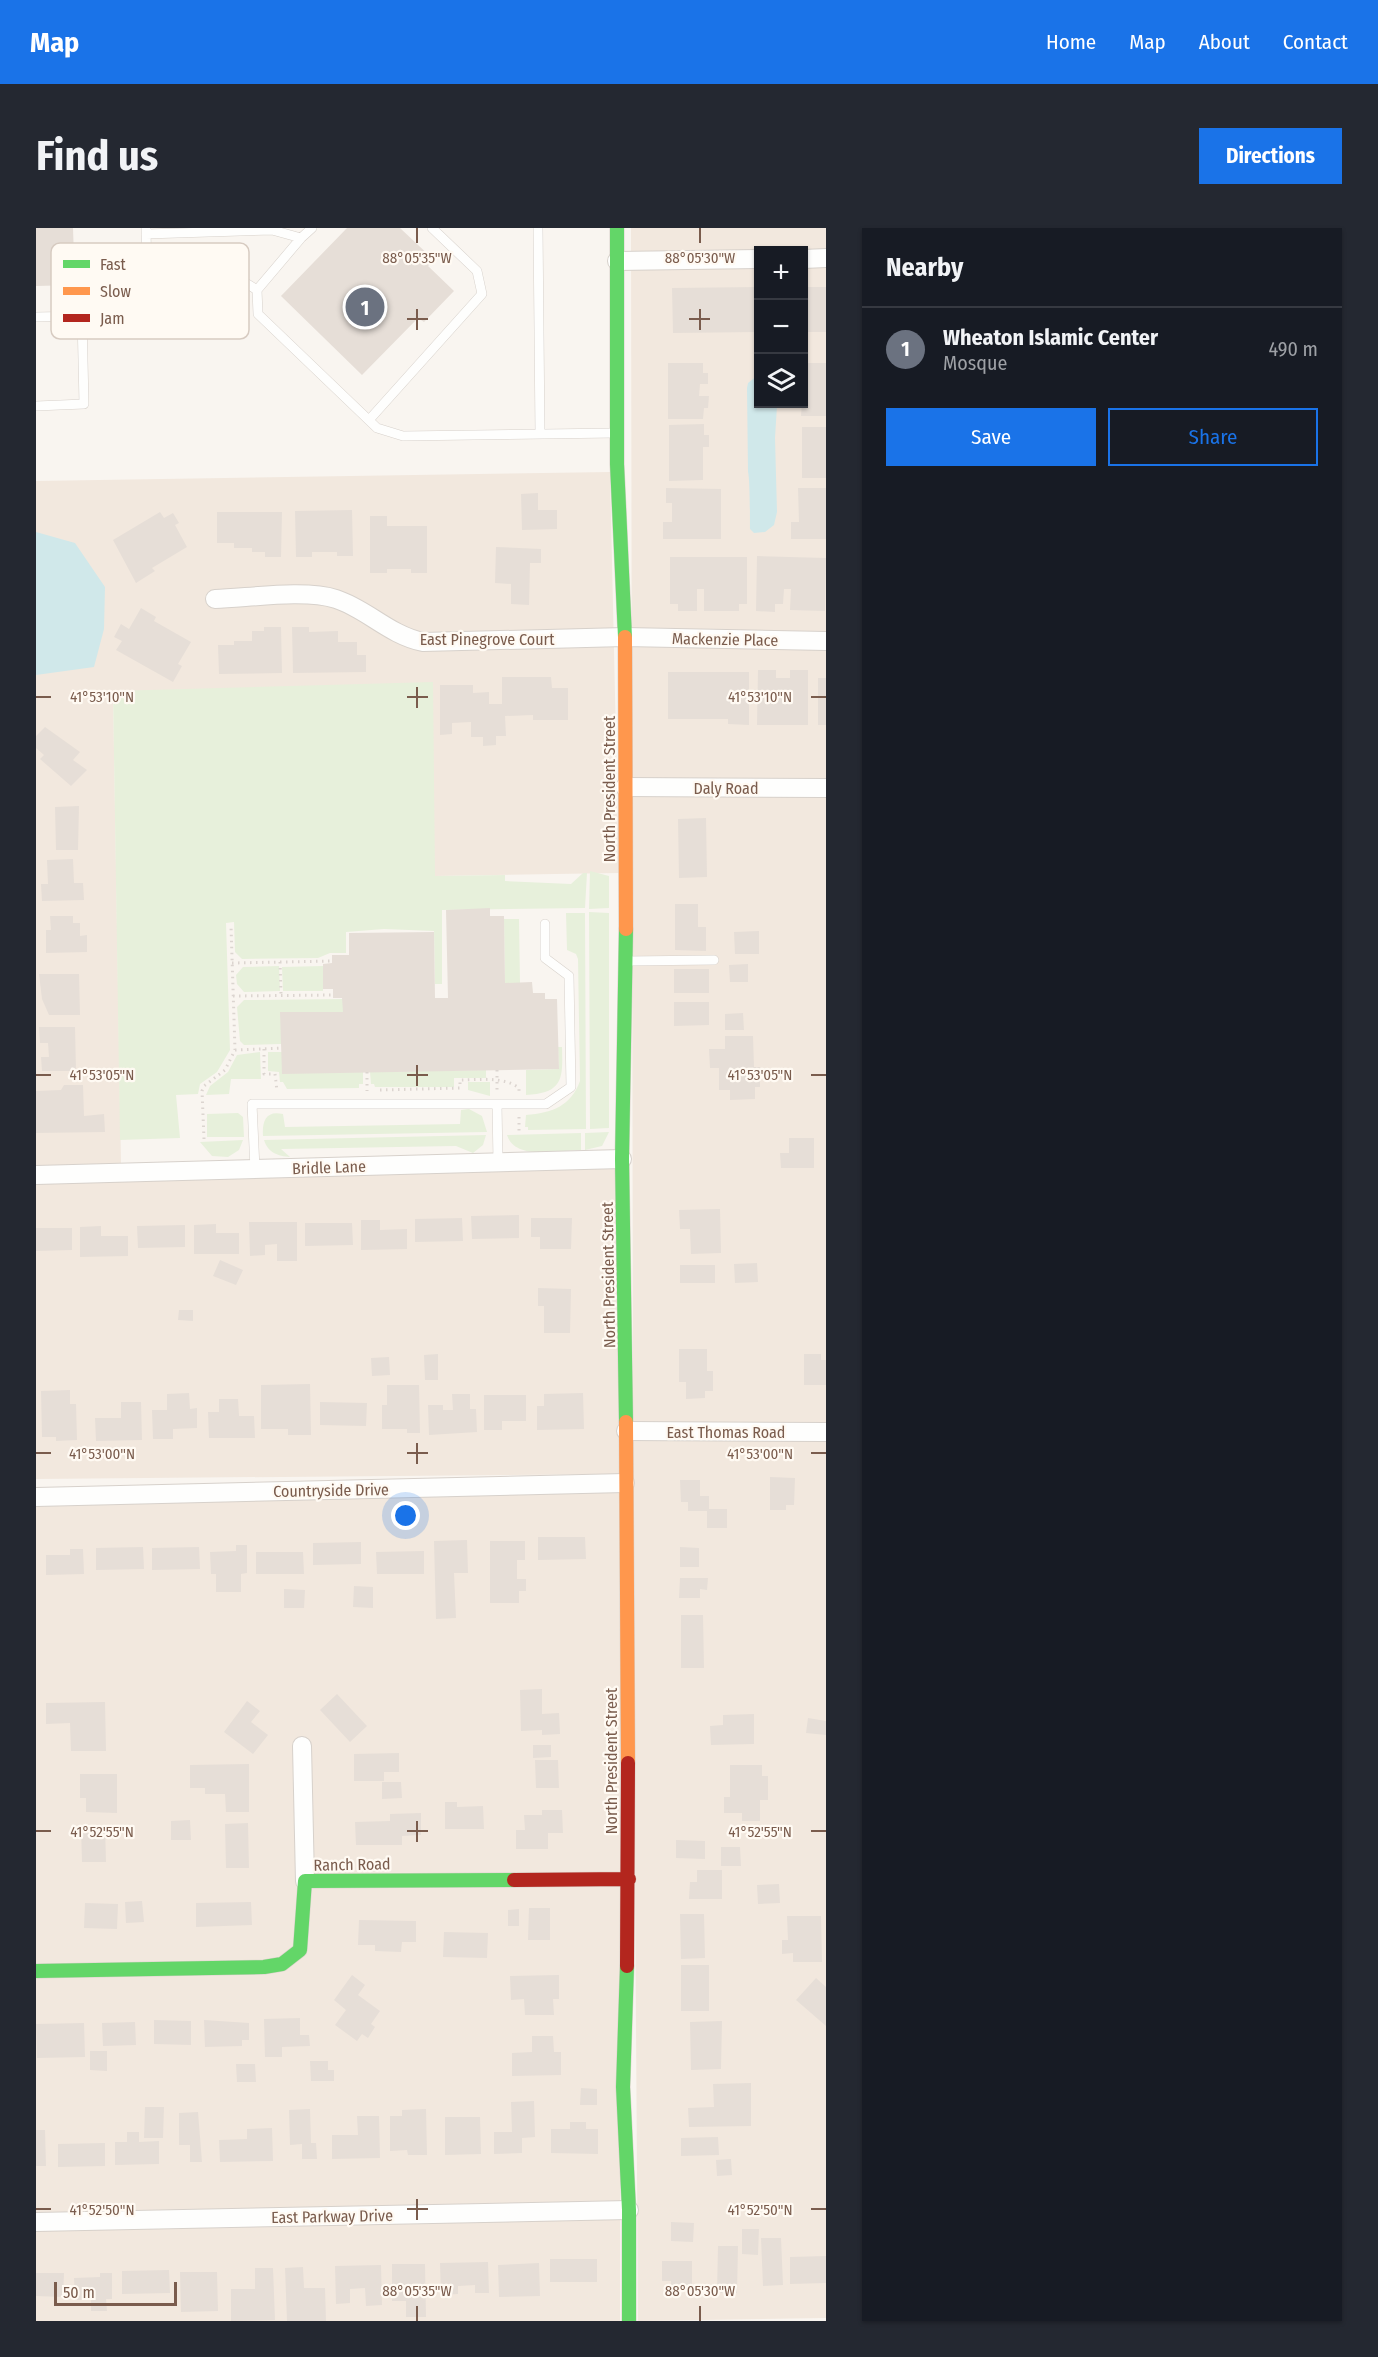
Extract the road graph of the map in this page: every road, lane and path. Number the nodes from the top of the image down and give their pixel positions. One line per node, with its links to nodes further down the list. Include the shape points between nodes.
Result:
1 (312, 228): 6 (lane)
2 (432, 228): 17 (lane, via 477,271 482,294)
3 (538, 228): 19 (lane)
4 (617, 228): 10 (street, North President Street)
5 (146, 231): 6 (lane, via 272,230)
6 (301, 238): 12 (lane)
7 (826, 258): 9 (street)
8 (754, 259): 10 (street)
9 (808, 259)
10 (617, 261): 18 (street, North President Street)
11 (249, 286): 12 (lane)
12 (257, 291): 17 (lane, via 258,314)
13 (36, 317): 14 (lane)
14 (51, 317)
15 (83, 339): 16 (lane, via 84,404)
16 (36, 405)
17 (369, 420): 19 (lane, via 377,428 404,436)
18 (617, 433): 19 (lane); 21 (street, North President Street)
19 (540, 434)
20 (215, 599): 21 (street, East Pinegrove Court, via 327,597 349,605 395,633 423,642)
21 (625, 637): 22 (street, Mackenzie Place); 23 (street, North President Street)
22 (826, 641)
23 (625, 787): 24 (street, Daly Road); 30 (street, North President Street)
24 (826, 788)
25 (545, 924): 45 (lane, via 545,958 569,976 572,1087 546,1104)
26 (231, 926): 31 (path)
27 (714, 960): 30 (lane)
28 (332, 961): 29 (path)
29 (280, 962): 31 (path); 34 (path)
30 (625, 962): 48 (street, North President Street)
31 (232, 963): 33 (path)
32 (333, 995): 34 (path)
33 (233, 996): 34 (path); 37 (path)
34 (281, 996)
35 (282, 1048): 36 (path)
36 (264, 1049): 37 (path); 41 (path, via 264,1074 275,1074 276,1091)
37 (235, 1050): 47 (path, via 225,1070 202,1091)
38 (497, 1070): 40 (path)
39 (367, 1072): 43 (path)
40 (497, 1080): 43 (path, via 460,1080 460,1088); 44 (path); 45 (path, via 519,1088)
41 (287, 1091)
42 (356, 1091): 43 (path)
43 (367, 1091)
44 (497, 1100): 45 (lane); 49 (lane); 50 (lane, via 252,1104)
45 (519, 1104): 46 (path)
46 (519, 1132)
47 (204, 1139)
48 (622, 1159): 49 (street, Bridle Lane); 52 (street, North President Street)
49 (498, 1162): 50 (street, Bridle Lane)
50 (255, 1169): 51 (street, Bridle Lane)
51 (36, 1175)
52 (626, 1431): 53 (street, East Thomas Road); 54 (street, North President Street)
53 (826, 1432)
54 (625, 1483): 55 (street, Countryside Drive); 57 (street, North President Street)
55 (36, 1497)
56 (302, 1746): 58 (street)
57 (629, 1879): 58 (street, Ranch Road); 60 (street, North President Street, via 623,2087)
58 (305, 1881): 59 (street, Ranch Road, via 300,1950 282,1964)
59 (36, 1971)
60 (629, 2210): 61 (street, East Parkway Drive); 62 (street, North President Street)
61 (36, 2222)
62 (629, 2321)

